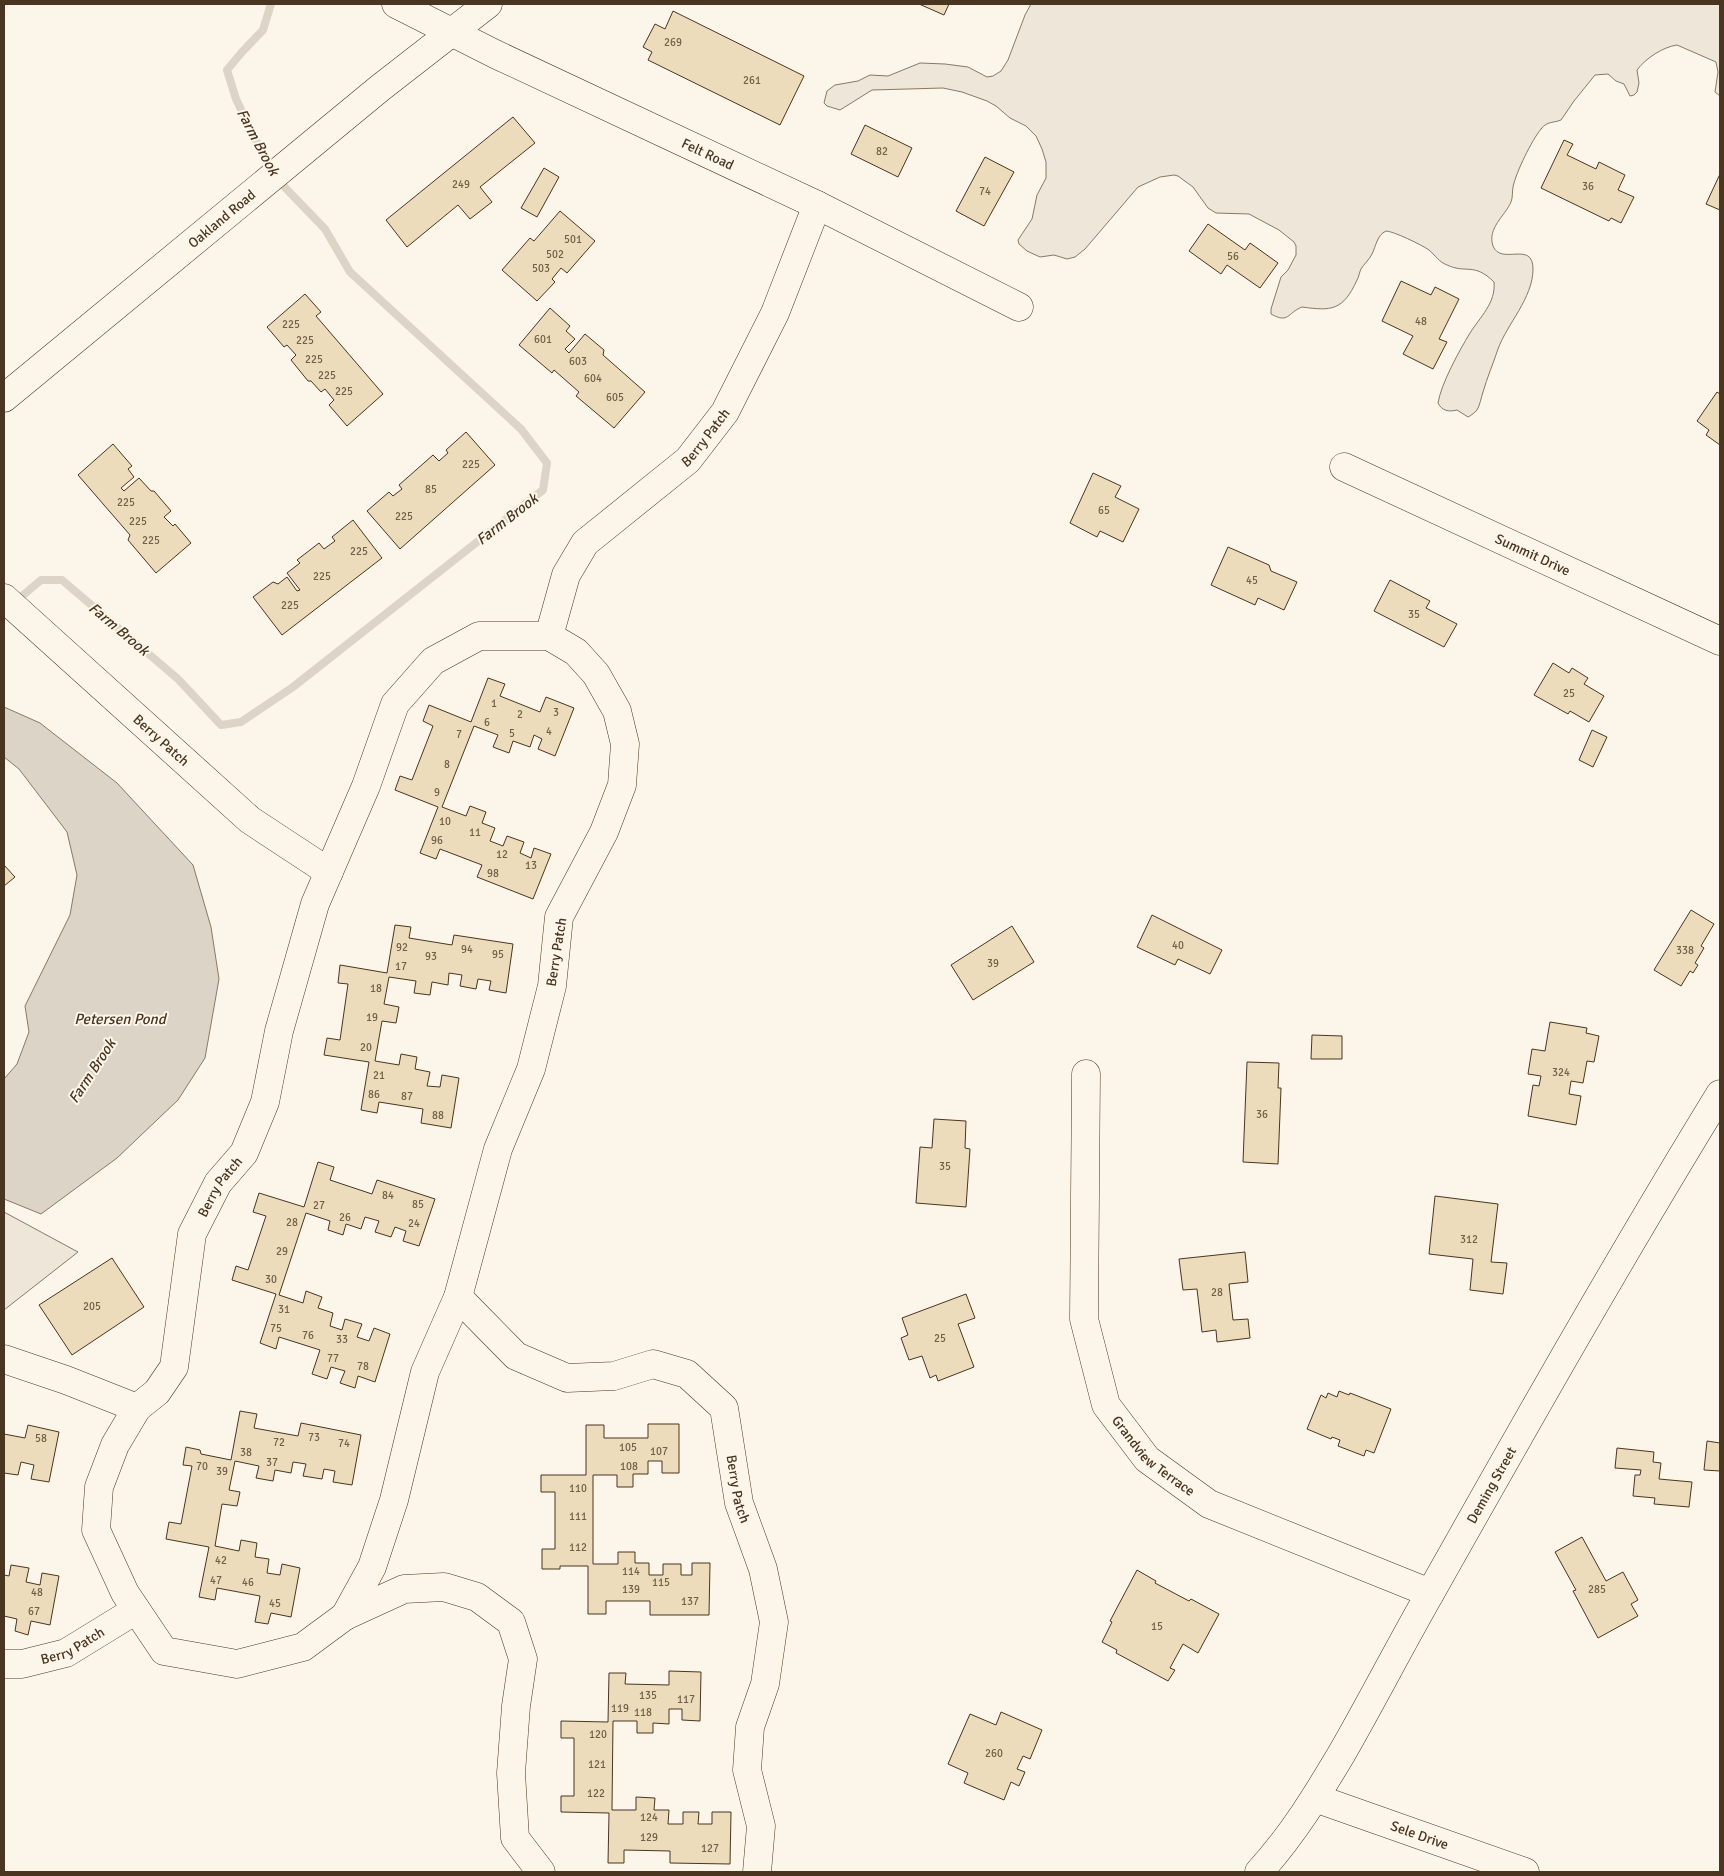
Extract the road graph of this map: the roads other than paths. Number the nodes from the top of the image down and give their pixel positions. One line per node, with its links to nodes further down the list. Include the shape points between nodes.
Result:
1 (396, 4): 3 (street, Felt Road)
2 (488, 4): 3 (street, Oakland Road)
3 (452, 32): 4 (street, Felt Road); 6 (street, Oakland Road)
4 (817, 205): 5 (street, Felt Road); 9 (street, Berry Patch, via 775,313 725,412 688,460 585,543 566,575)
5 (1019, 306)
6 (4, 398)
7 (1344, 467): 10 (street, Summit Drive)
8 (4, 598): 11 (street, Berry Patch, via 250,820)
9 (549, 636): 11 (street, Berry Patch, via 479,636 433,660 395,704 366,786); 14 (street, Berry Patch, via 576,652 596,674 617,712 625,744 622,785 604,832 559,917 552,986 531,1069 498,1149)
10 (1720, 641)
11 (329, 872): 16 (street, Berry Patch, via 315,904 279,1031 265,1102 244,1153 218,1184 192,1234 174,1367 157,1392)
12 (1086, 1074): 17 (street, Grandview Terrace, via 1084,1319 1106,1405 1147,1459 1209,1504)
13 (1720, 1094): 17 (street, Deming Street)
14 (458, 1297): 19 (street, Berry Patch, via 425,1372 394,1500 372,1567); 23 (street, Berry Patch, via 516,1356 567,1378 614,1376 653,1364 687,1374 724,1408 739,1503 763,1569 774,1622 765,1684 750,1727 746,1770 761,1826)
15 (4, 1359): 16 (street)
16 (137, 1408): 18 (street, Berry Patch, via 115,1445 99,1487 96,1530 124,1593)
17 (1430, 1593): 21 (street, Deming Street, via 1381,1686)
18 (136, 1610): 19 (street, Berry Patch, via 164,1651 237,1664 303,1647); 20 (street, Berry Patch, via 66,1653 22,1664)
19 (345, 1616): 22 (street, Berry Patch, via 404,1589 444,1587 477,1596 511,1622 523,1659 511,1773 515,1838)
20 (4, 1664)
21 (1315, 1798): 24 (street, Deming Street, via 1282,1847); 25 (street, Sele Drive)
22 (541, 1872)
23 (757, 1872)
24 (1259, 1872)
25 (1526, 1872)

